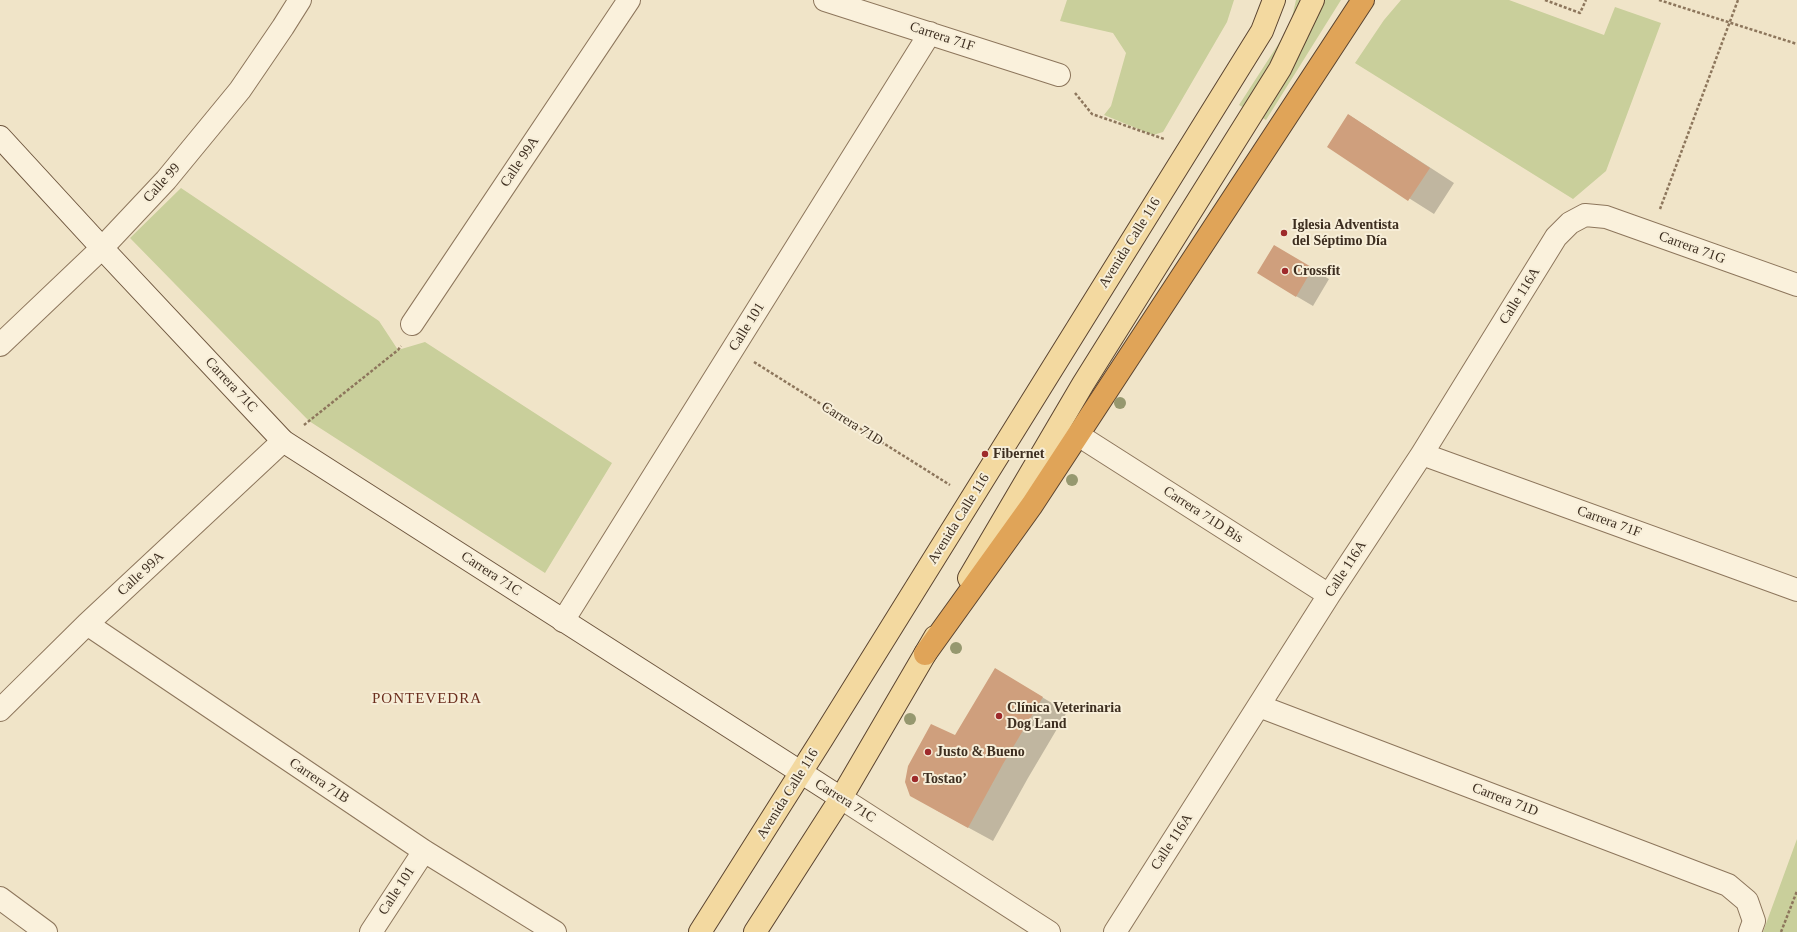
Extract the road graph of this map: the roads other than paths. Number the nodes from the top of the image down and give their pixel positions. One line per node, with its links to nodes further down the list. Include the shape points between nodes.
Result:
1 (300, 0): 11 (street, Calle 99, via 240,90 166,180)
2 (629, 0): 13 (street, Calle 99A)
3 (825, 0): 7 (street, Carrera 71F)
4 (1274, 0): 25 (main road, Avenida Calle 116, via 1262,31)
5 (1313, 0): 22 (main road, via 1280,68 1082,384)
6 (1363, 0): 15 (highway)
7 (930, 33): 8 (street, Carrera 71F); 20 (street, Calle 101)
8 (1059, 75)
9 (0, 137): 11 (street, Carrera 71C)
10 (1585, 215): 12 (street, Carrera 71G, via 1606,217); 17 (street, Calle 116A, via 1570,223 1556,237)
11 (102, 248): 14 (street, Calle 99); 16 (street, Carrera 71C)
12 (1797, 285)
13 (412, 324)
14 (0, 345)
15 (1078, 435): 19 (street, Carrera 71D Bis); 22 (highway, via 1032,505)
16 (283, 441): 20 (street, Carrera 71C); 21 (street, Calle 99A)
17 (1422, 454): 18 (street, Carrera 71F); 19 (street, Calle 116A)
18 (1797, 590)
19 (1329, 595): 23 (street, Calle 116A)
20 (563, 621): 25 (street, Carrera 71C)
21 (87, 624): 24 (street, Calle 99A); 27 (street, Carrera 71B)
22 (925, 654): 26 (main road)
23 (1259, 706): 35 (street, Calle 116A); 36 (street, Carrera 71D, via 1728,885 1747,901 1754,921)
24 (0, 710)
25 (801, 773): 26 (street, Carrera 71C); 32 (main road, Avenida Calle 116)
26 (841, 798): 33 (main road); 34 (street, Carrera 71C)
27 (424, 851): 30 (street, Calle 101); 31 (street, Carrera 71B)
28 (0, 898): 29 (street)
29 (46, 932)
30 (371, 932)
31 (555, 932)
32 (700, 932)
33 (755, 932)
34 (1049, 932)
35 (1115, 932)
36 (1750, 932)

